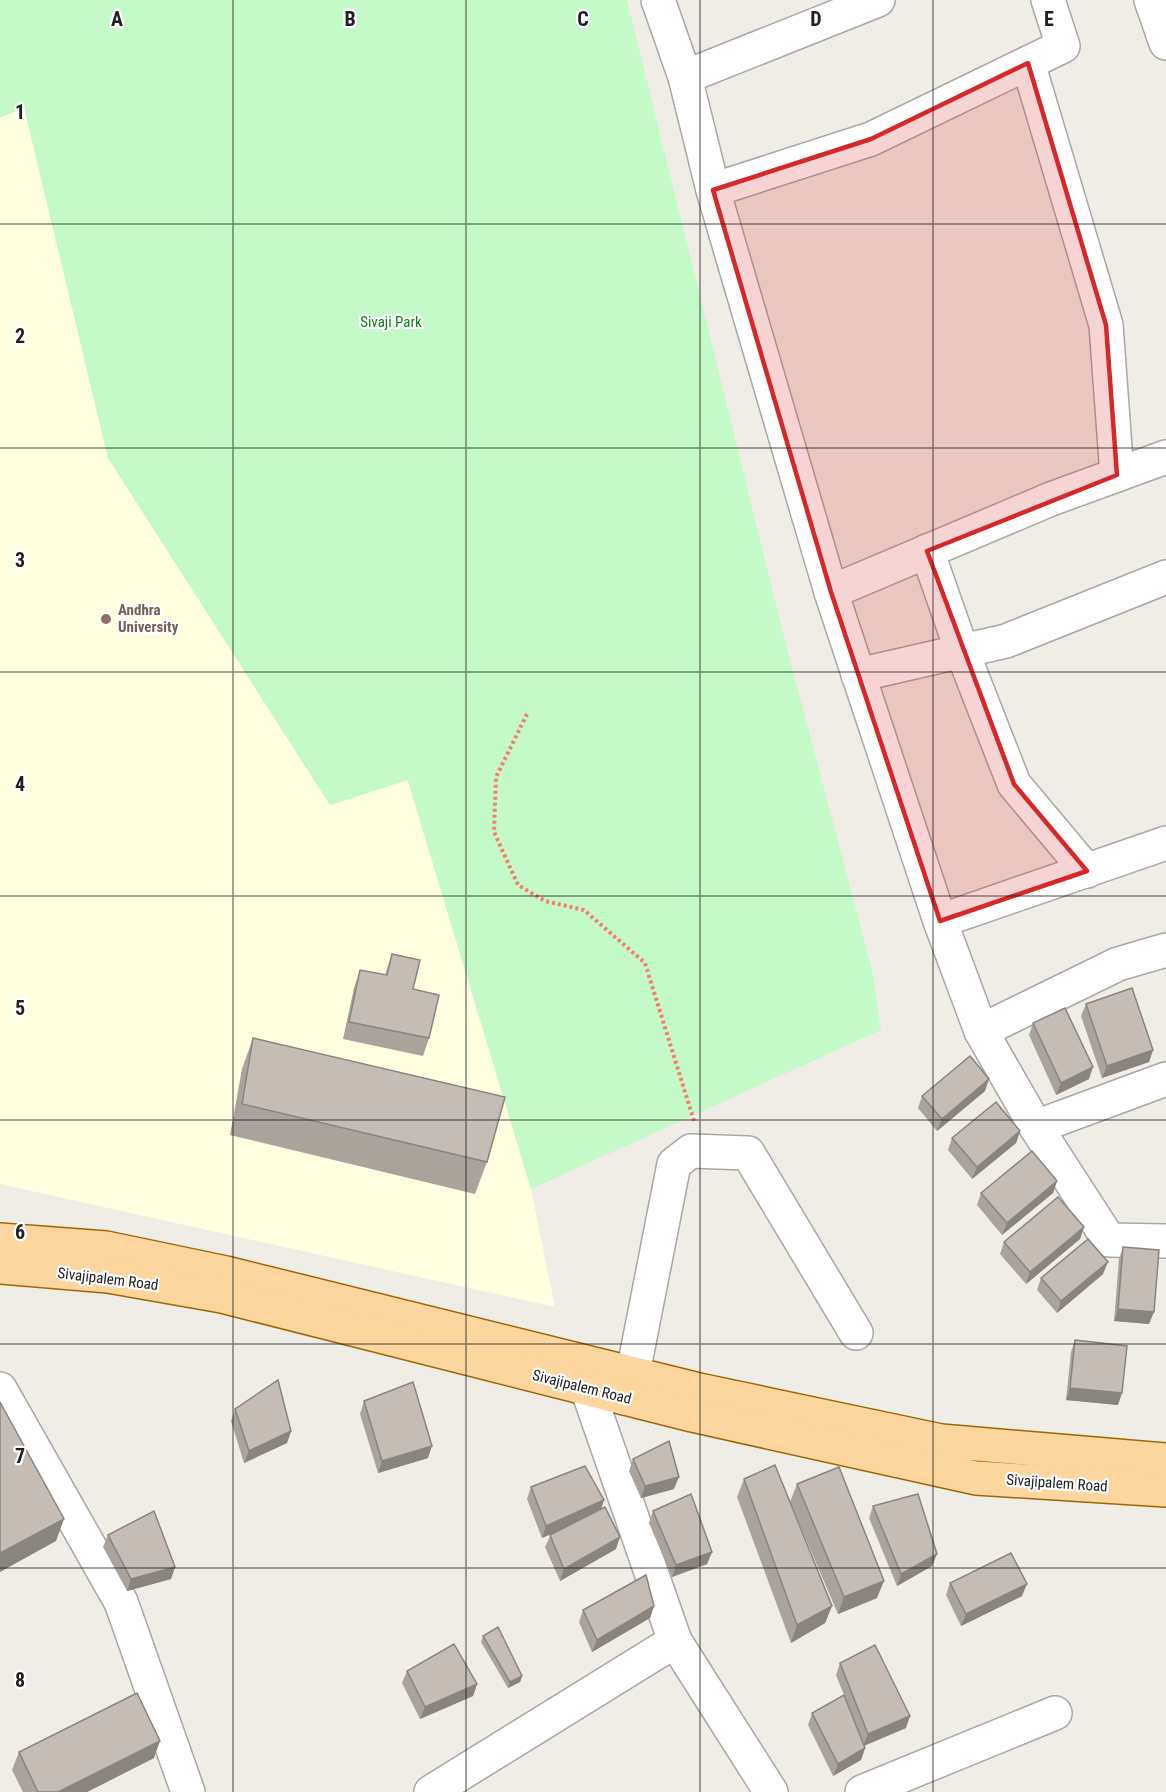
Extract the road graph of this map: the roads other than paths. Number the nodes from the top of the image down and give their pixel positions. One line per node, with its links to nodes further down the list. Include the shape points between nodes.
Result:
1 (658, 0): 7 (street)
2 (878, 0): 7 (street)
3 (1048, 0): 6 (street, via 1063,46)
4 (1151, 0): 5 (street)
5 (1166, 44)
6 (1028, 63): 8 (street, via 871,139); 10 (street, via 1106,325)
7 (685, 77): 8 (street)
8 (713, 190): 13 (street)
9 (1166, 457): 10 (street)
10 (1117, 475): 11 (street)
11 (927, 551): 13 (street); 14 (street)
12 (1166, 577): 14 (street, via 1006,640)
13 (831, 592): 15 (street)
14 (962, 651): 15 (street); 17 (street, via 1014,784)
15 (858, 675): 18 (street)
16 (1166, 843): 17 (street)
17 (1087, 871): 18 (street)
18 (940, 921): 20 (street)
19 (1166, 950): 20 (street, via 1118,964)
20 (981, 1031): 22 (street)
21 (1166, 1079): 22 (street)
22 (1036, 1127): 24 (street, via 1109,1240)
23 (0, 1240): 27 (main road, Sivajipalem Road, via 106,1248 215,1270)
24 (1166, 1242)
25 (0, 1267): 27 (main road, Sivajipalem Road, via 108,1276 222,1296)
26 (856, 1333): 28 (street, via 748,1153 691,1151 674,1164)
27 (589, 1376): 28 (main road, Sivajipalem Road); 32 (street)
28 (628, 1385): 30 (main road, Sivajipalem Road, via 941,1441); 31 (main road, Sivajipalem Road, via 976,1478)
29 (0, 1389): 34 (street, via 121,1602)
30 (1166, 1460)
31 (1166, 1490)
32 (675, 1641): 35 (street); 36 (street)
33 (1055, 1713): 37 (street)
34 (188, 1792)
35 (431, 1792)
36 (771, 1792)
37 (862, 1792)

